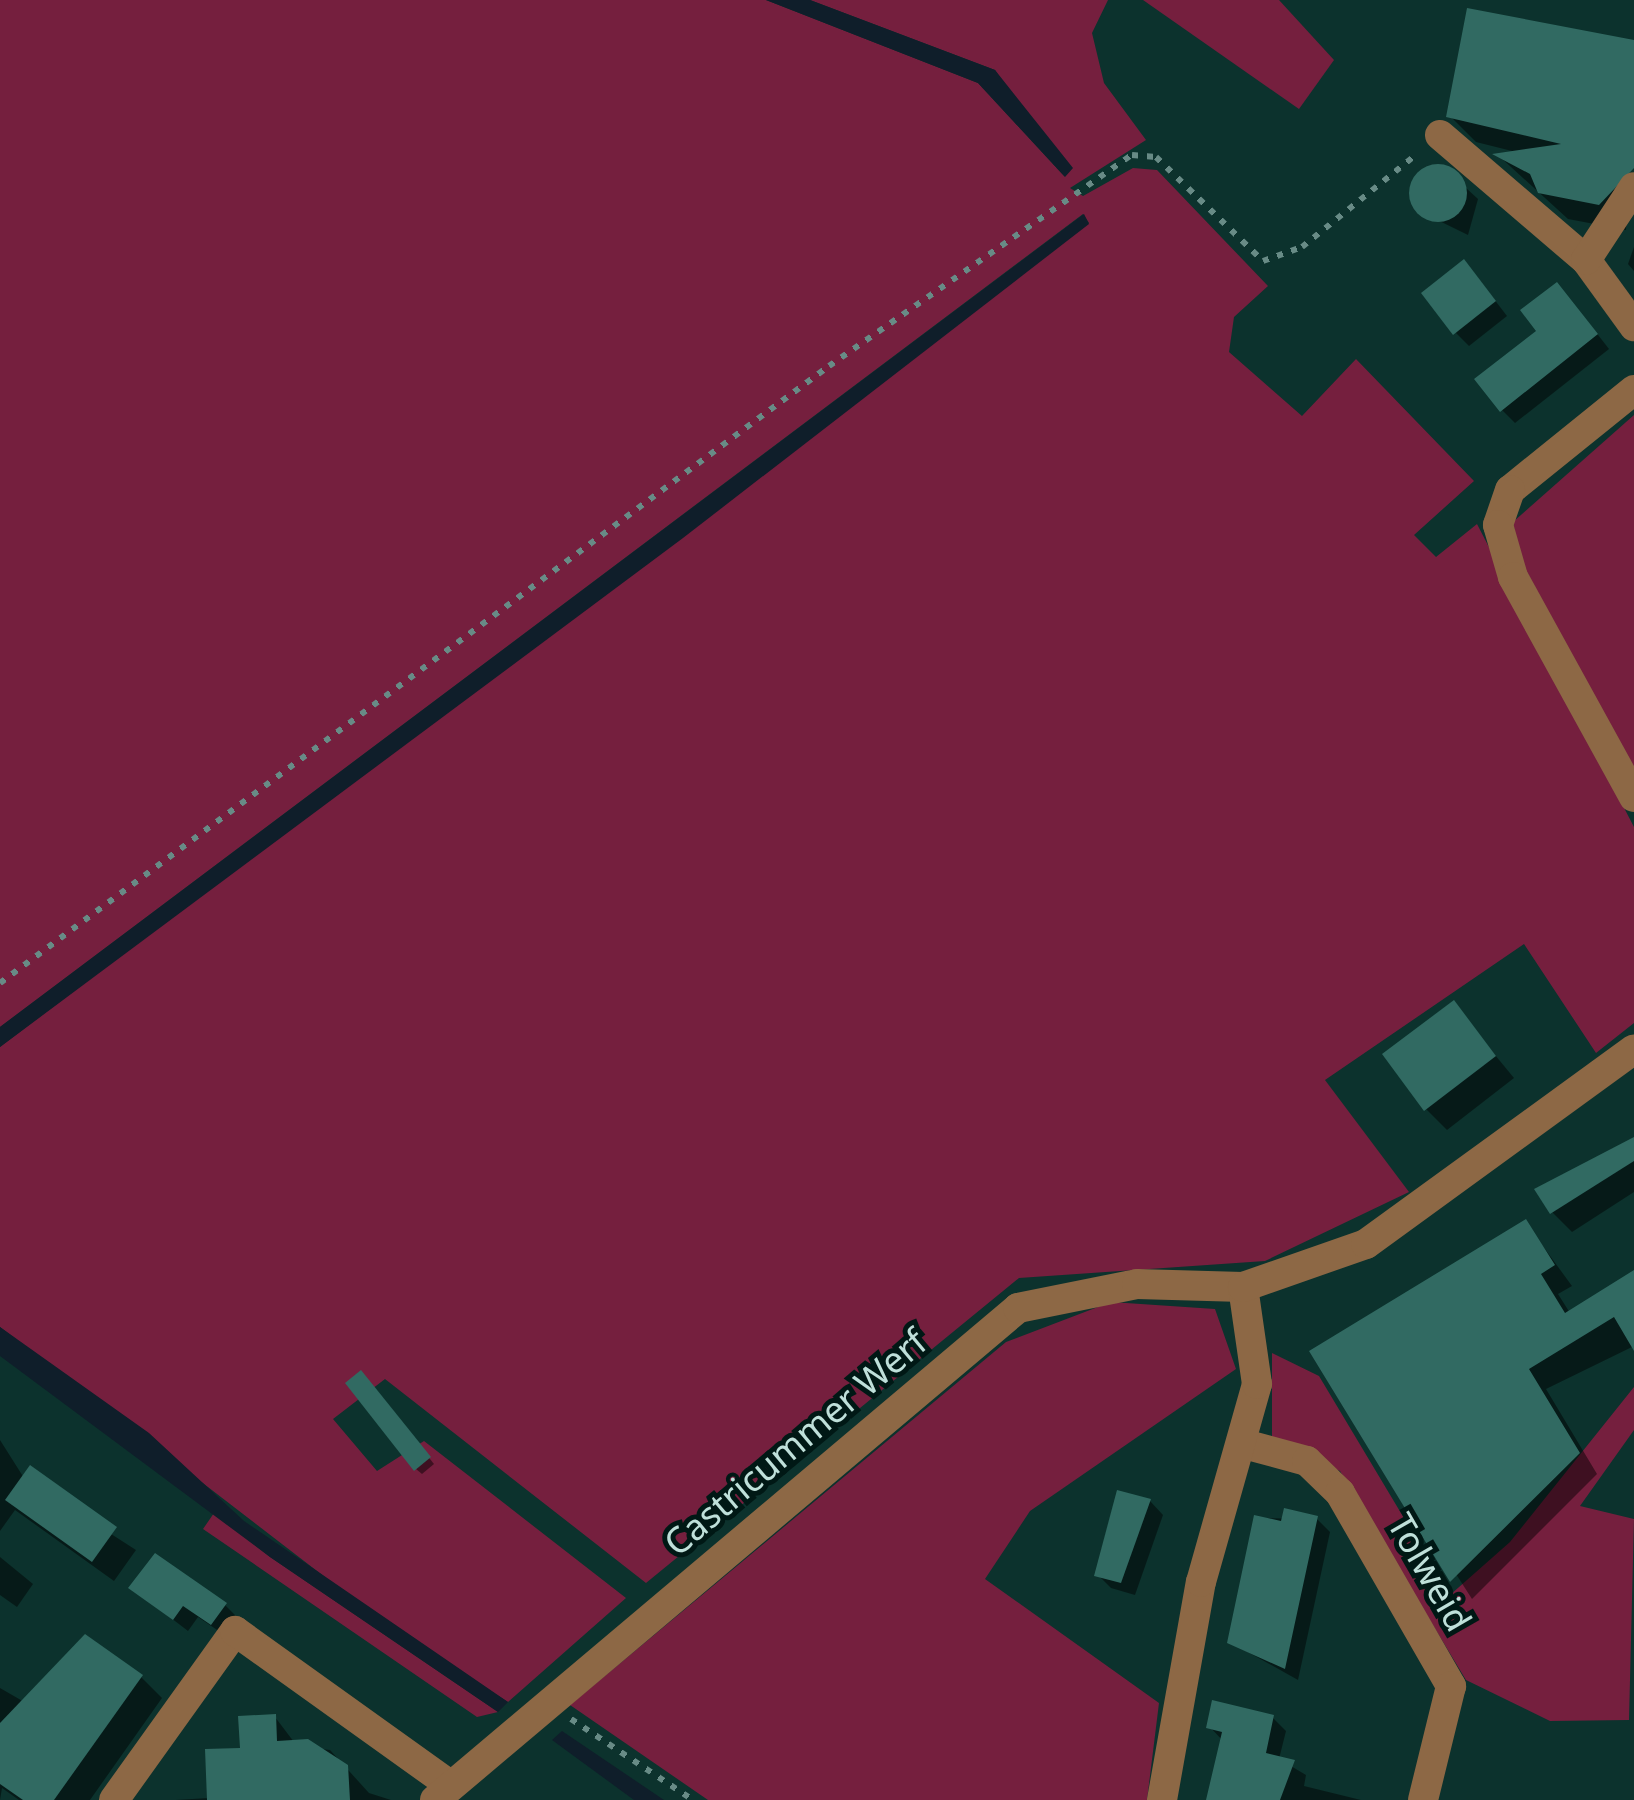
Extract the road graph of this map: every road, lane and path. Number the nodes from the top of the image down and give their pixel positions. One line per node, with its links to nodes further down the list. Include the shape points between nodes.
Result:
1 (1440, 135): 3 (street); 7 (path, via 1302,247 1263,261 1156,157 1132,155 829,366)
2 (1634, 187): 3 (street)
3 (1586, 260): 4 (street)
4 (1634, 326)
5 (1634, 390): 6 (street, via 1510,490 1498,526 1513,577)
6 (1634, 796)
7 (0, 983)
8 (1634, 1049): 9 (street, via 1366,1244)
9 (1243, 1287): 10 (street, via 1257,1384); 11 (street, Castricummer Werf, via 1137,1284 1018,1308)
10 (1244, 1444): 15 (street, via 1201,1582); 16 (street, Tolweid, via 1307,1460 1340,1492 1450,1687)
11 (547, 1704): 12 (street, Castricummer Werf); 14 (path)
12 (442, 1792): 13 (street, Castricummer Werf, via 235,1631)
13 (114, 1800)
14 (693, 1800)
15 (1162, 1800)
16 (1424, 1800)

